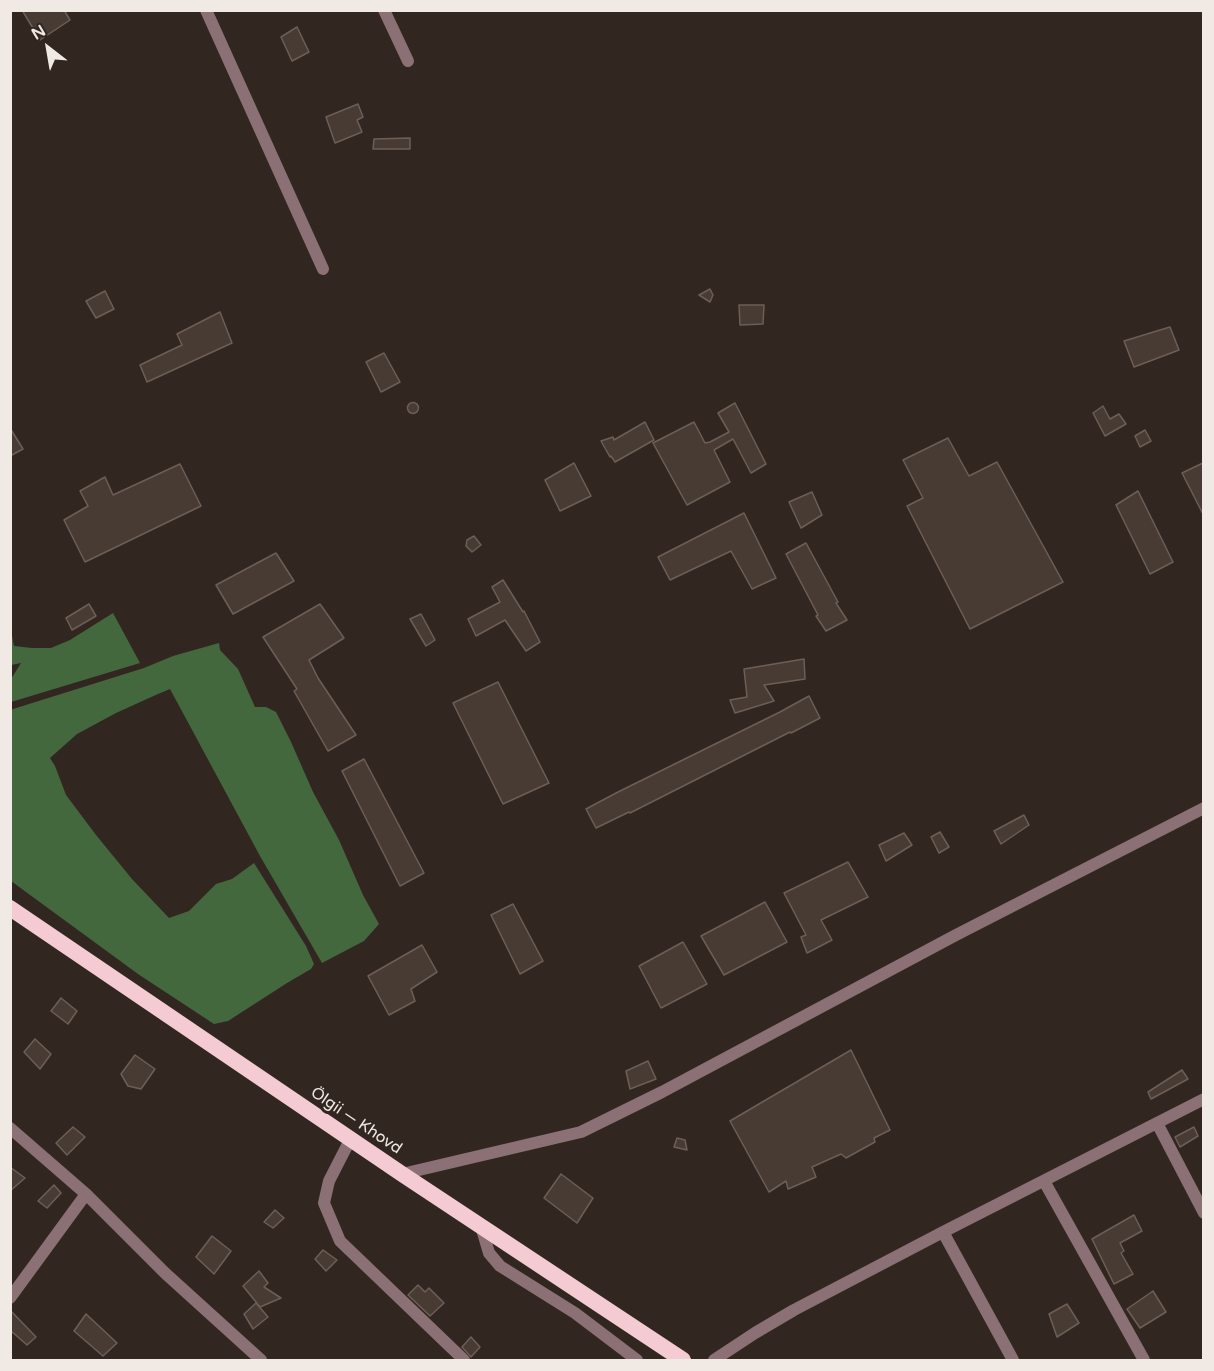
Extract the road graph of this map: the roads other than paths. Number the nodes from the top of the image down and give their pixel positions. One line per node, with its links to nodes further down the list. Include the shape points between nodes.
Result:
1 (206, 10): 4 (street)
2 (384, 10): 3 (street)
3 (408, 61)
4 (323, 269)
5 (1203, 808): 11 (street, via 581,1132)
6 (10, 908): 10 (highway, Ölgii — Khovd)
7 (1203, 1099): 8 (street)
8 (1157, 1123): 12 (street); 14 (street)
9 (10, 1128): 13 (street)
10 (351, 1138): 11 (highway, Ölgii — Khovd); 19 (street, via 329,1181 324,1203 340,1241)
11 (402, 1174): 15 (highway, Ölgii — Khovd)
12 (1044, 1181): 16 (street); 24 (street)
13 (86, 1194): 17 (street); 18 (street, via 165,1274)
14 (1203, 1213)
15 (482, 1226): 20 (street, via 489,1253 500,1266 575,1312); 21 (highway, Ölgii — Khovd)
16 (943, 1232): 22 (street, via 784,1316); 23 (street)
17 (10, 1298)
18 (261, 1360)
19 (464, 1360)
20 (637, 1360)
21 (683, 1360)
22 (714, 1360)
23 (1013, 1360)
24 (1144, 1360)

